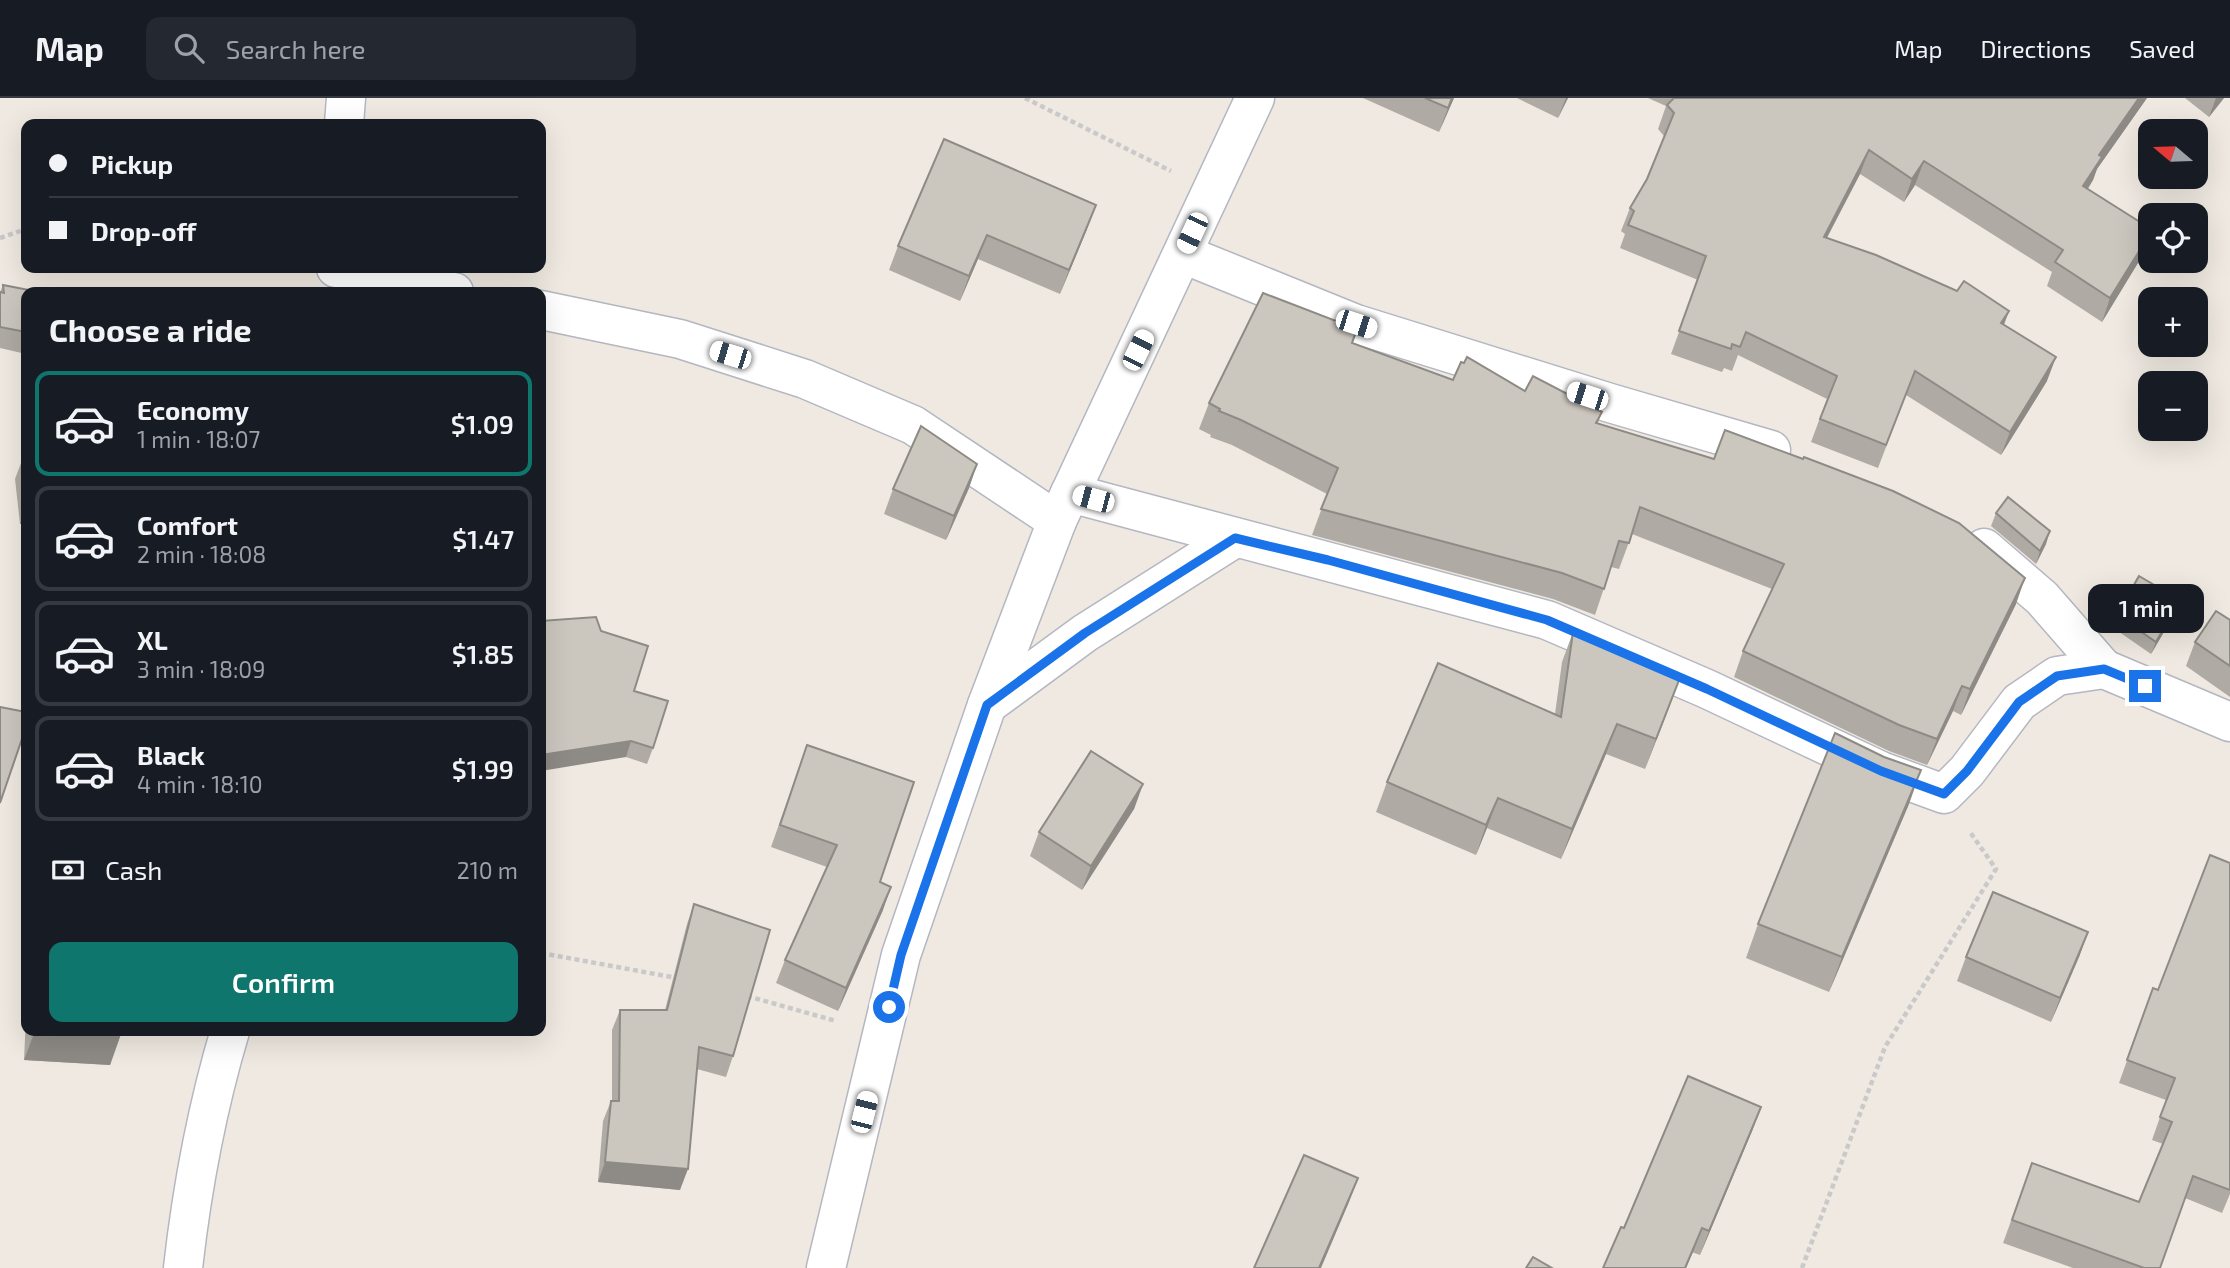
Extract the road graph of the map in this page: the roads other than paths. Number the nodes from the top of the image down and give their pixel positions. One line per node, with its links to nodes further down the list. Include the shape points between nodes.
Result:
1 (346, 98): 3 (street)
2 (1255, 98): 4 (street)
3 (344, 119)
4 (1183, 254): 8 (street, via 1356,324); 9 (street)
5 (359, 273): 6 (street)
6 (429, 287)
7 (546, 311): 9 (street, via 680,340 805,379 913,425)
8 (1806, 463)
9 (1064, 507): 11 (street); 13 (street)
10 (1962, 530): 12 (street, via 2042,598)
11 (1235, 538): 12 (street, via 1547,620 1881,771 1944,794 2019,702 2057,676); 13 (street, via 1085,633)
12 (2104, 669): 14 (street)
13 (987, 705): 17 (street, via 901,955)
14 (2230, 723)
15 (229, 1036): 16 (street, via 191,1200)
16 (183, 1268)
17 (826, 1268)

